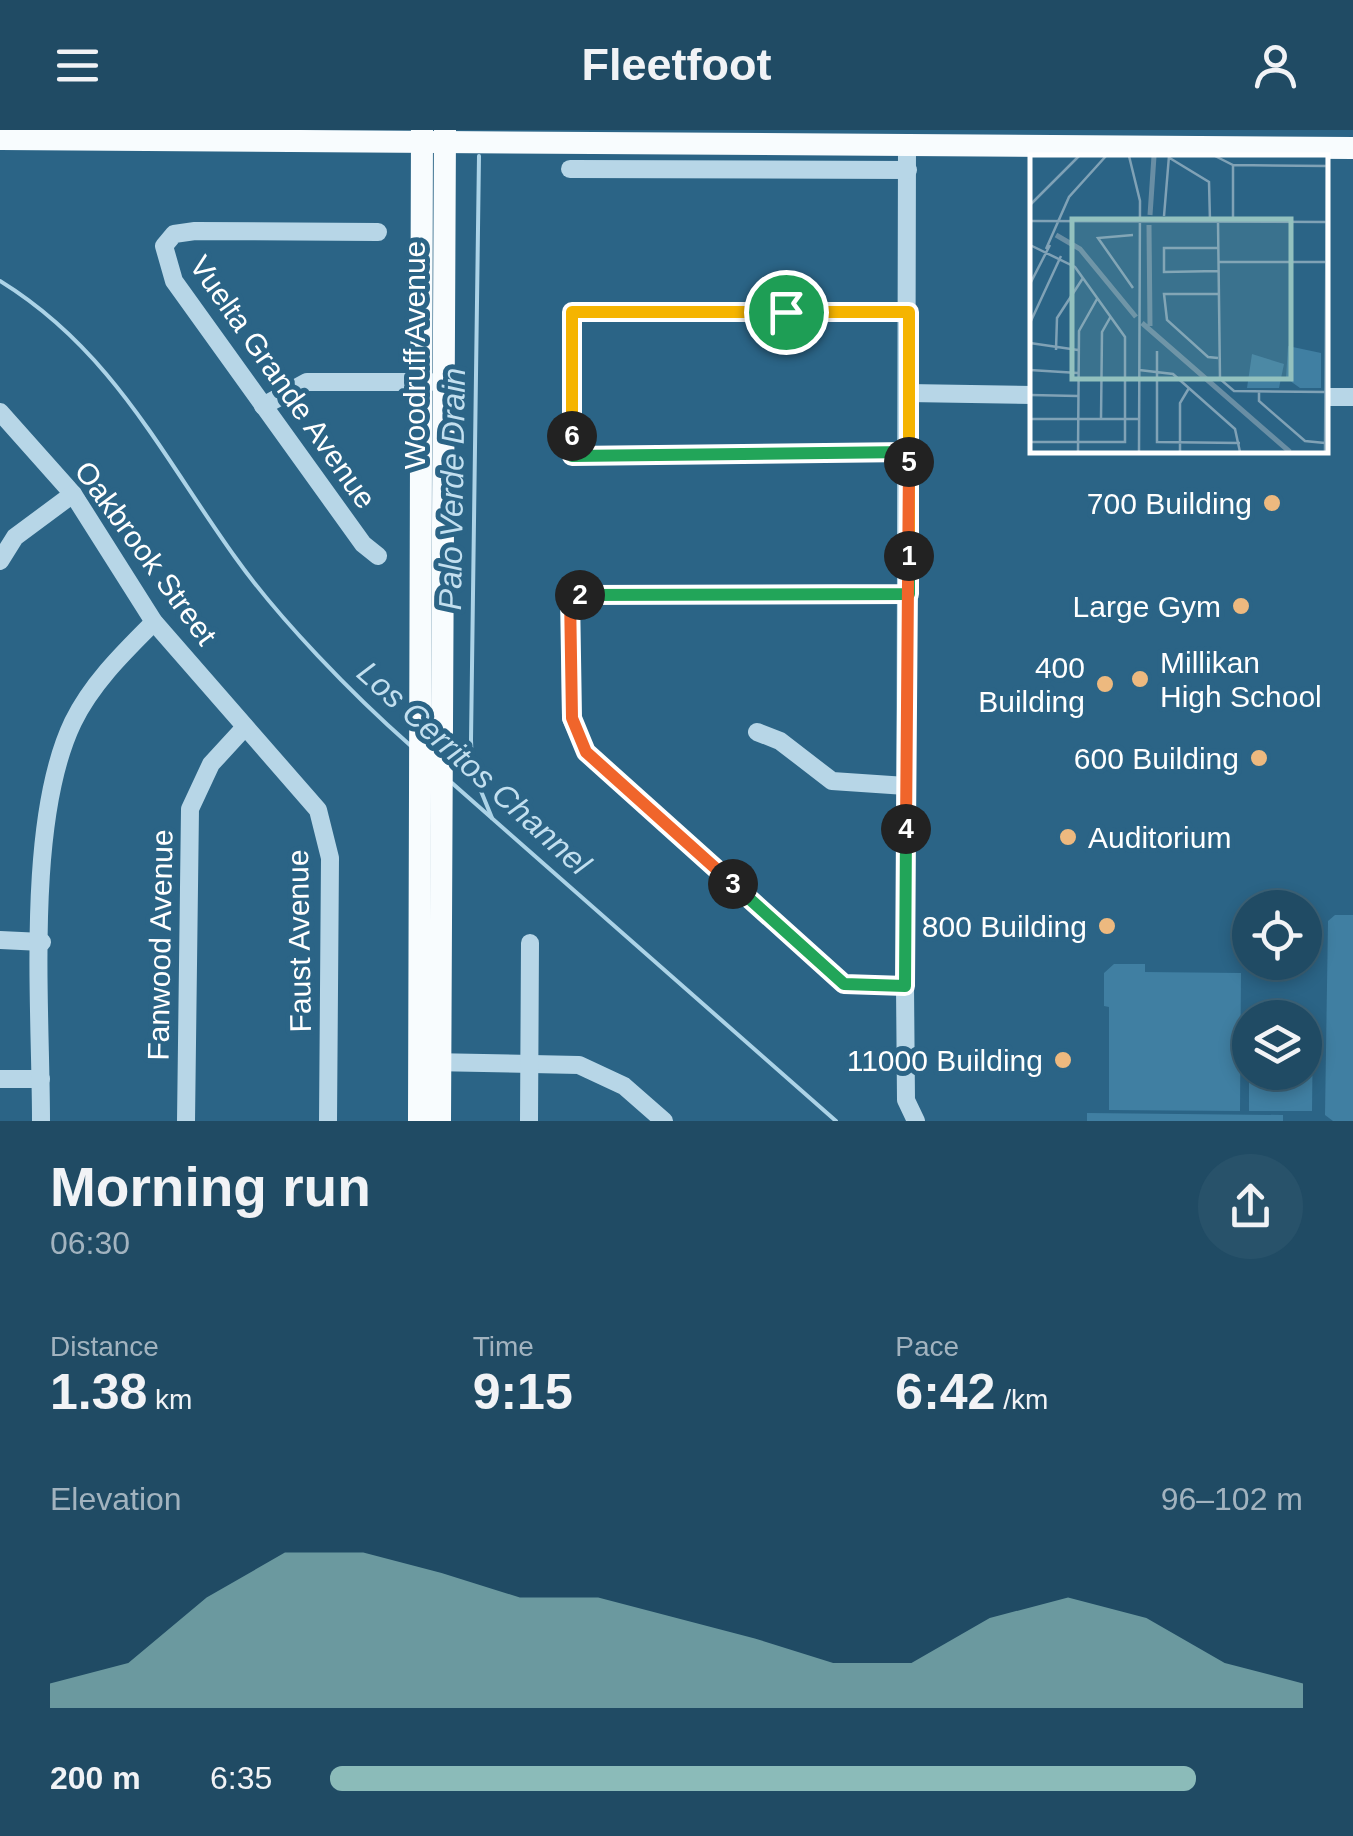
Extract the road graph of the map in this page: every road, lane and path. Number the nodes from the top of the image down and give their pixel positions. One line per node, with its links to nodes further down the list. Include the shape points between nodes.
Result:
1 (208, 135): 2 (main road); 5 (main road)
2 (434, 136): 3 (main road); 11 (main road, Woodruff Avenue)
3 (857, 138): 4 (main road)
4 (907, 138): 6 (main road); 8 (street)
5 (0, 139)
6 (1353, 148)
7 (570, 169): 8 (street)
8 (908, 170): 10 (street)
9 (378, 232): 16 (street, Vuelta Grande Avenue, via 174,234 164,246 174,281)
10 (909, 312): 12 (street); 18 (street, via 572,312 572,456)
11 (433, 382): 16 (street, via 307,382); 31 (main road, Woodruff Avenue, via 442,746); 31 (main road, Woodruff Avenue, via 420,726)
12 (908, 393): 13 (street); 18 (street)
13 (1030, 395)
14 (1328, 396): 15 (street)
15 (1353, 397)
16 (263, 406): 20 (street, Vuelta Grande Avenue)
17 (0, 412): 19 (street, Oakbrook Street)
18 (909, 452): 22 (street)
19 (74, 494): 21 (street, via 14,536); 23 (street, Oakbrook Street)
20 (378, 556)
21 (0, 562)
22 (909, 594): 26 (street); 30 (street, via 570,595 572,718 586,752 844,984)
23 (154, 622): 24 (street, Oakbrook Street); 28 (street, via 91,692 59,755 44,820)
24 (245, 728): 36 (street, Fanwood Avenue, via 211,764 190,809); 37 (street, Faust Avenue, via 318,810 330,858)
25 (758, 732): 26 (street, via 832,782)
26 (906, 786): 30 (street)
27 (0, 940): 28 (street)
28 (42, 942): 34 (street)
29 (530, 944): 32 (street)
30 (905, 986): 42 (street, via 906,1100)
31 (430, 1062): 32 (street); 38 (main road, Woodruff Avenue); 39 (main road, Woodruff Avenue)
32 (530, 1063): 40 (street); 41 (street, via 580,1064 602,1072)
33 (0, 1079): 34 (street)
34 (41, 1079): 35 (street)
35 (41, 1121)
36 (186, 1121)
37 (328, 1121)
38 (419, 1121)
39 (440, 1121)
40 (529, 1121)
41 (664, 1121)
42 (916, 1121)

